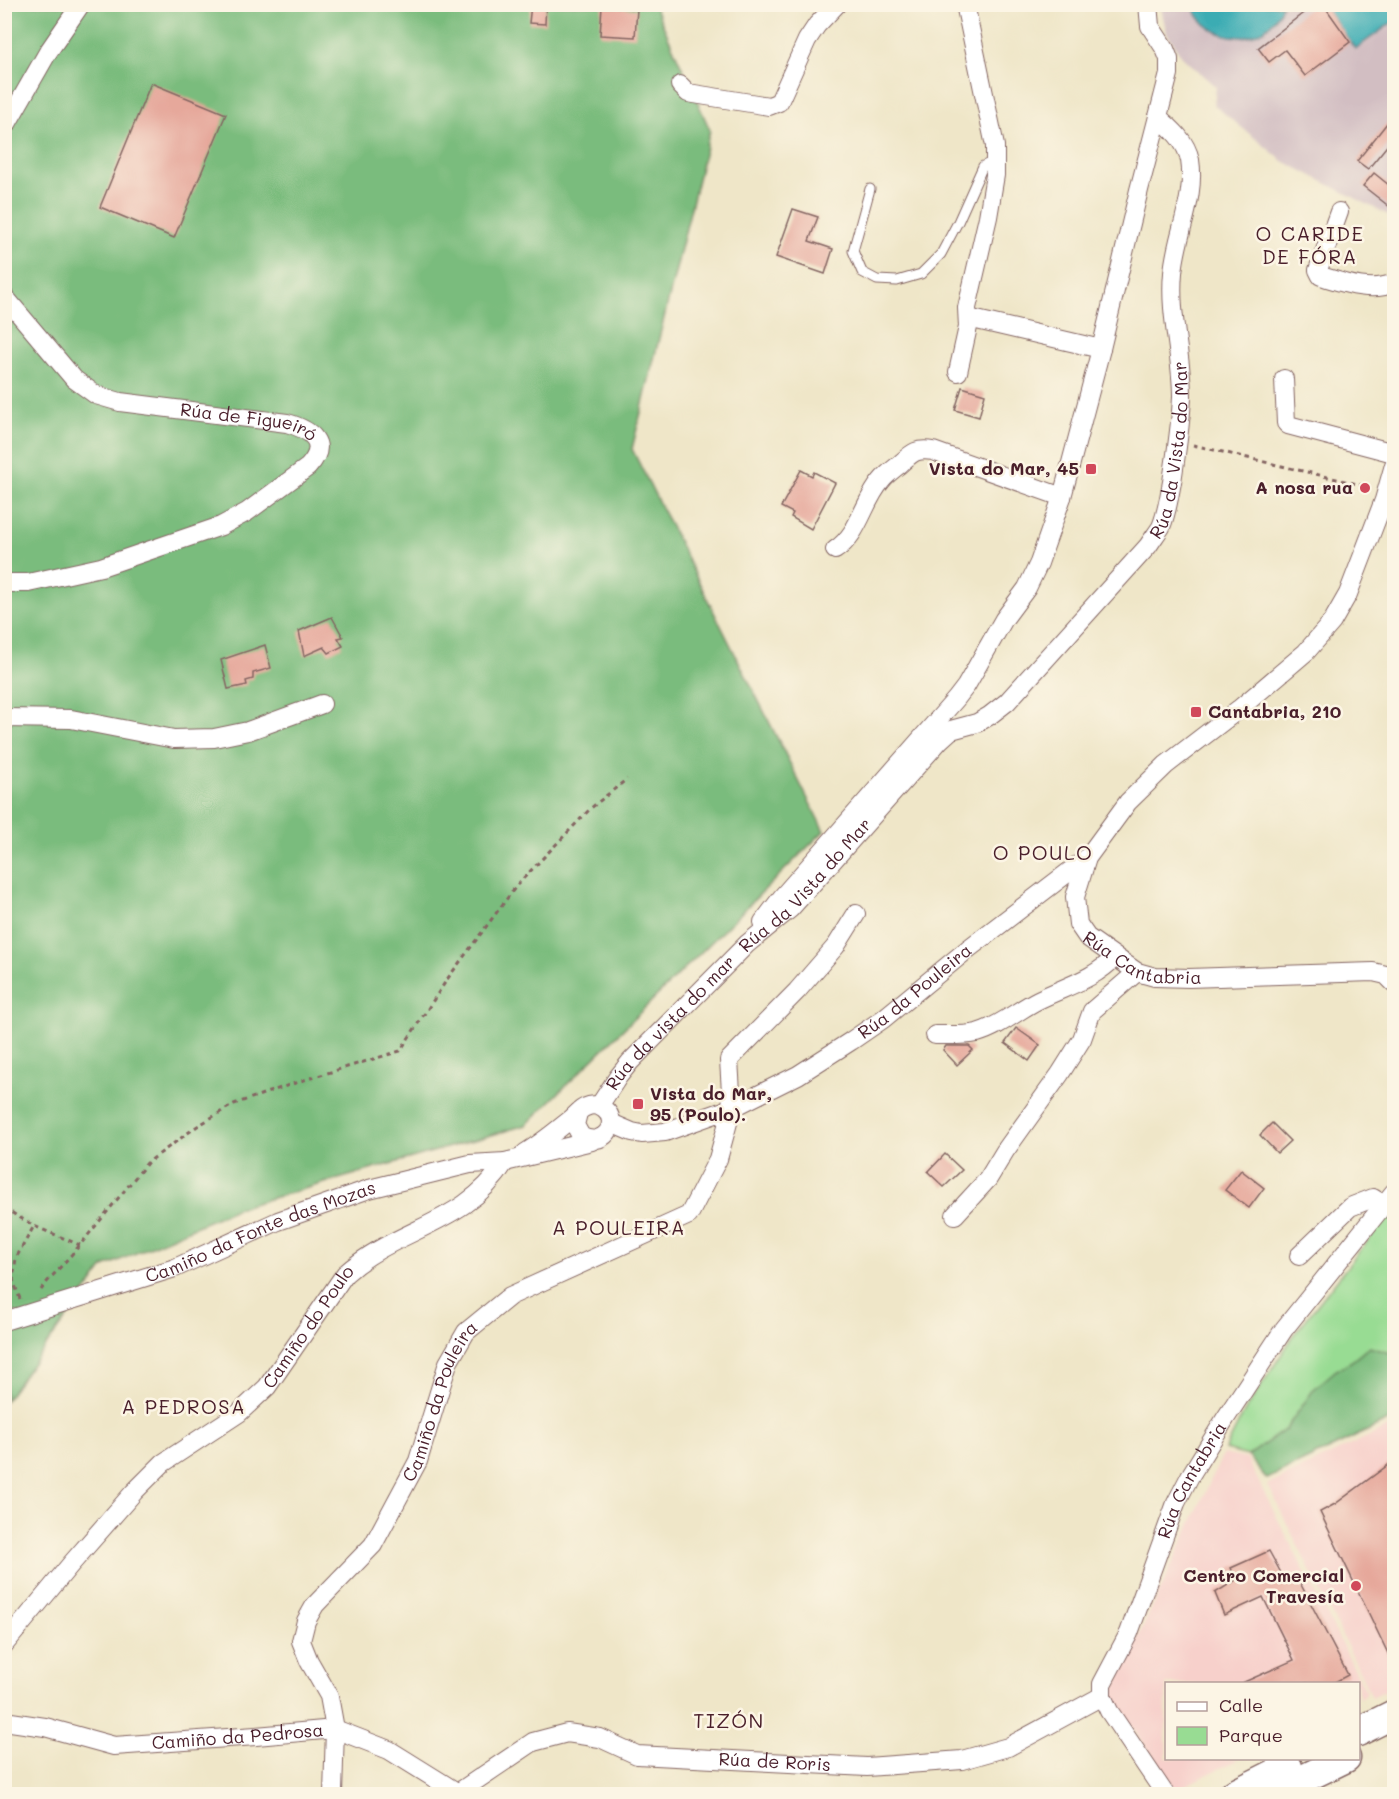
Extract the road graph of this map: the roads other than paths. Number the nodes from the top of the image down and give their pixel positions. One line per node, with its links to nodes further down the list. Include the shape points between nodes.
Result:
1 (81, 4): 7 (street)
2 (837, 4): 5 (street, via 807,40 779,102 770,106 687,93)
3 (965, 4): 8 (street)
4 (1148, 4): 6 (street, Rúa da Vista do Mar, via 1150,26 1169,59)
5 (680, 85)
6 (1158, 117): 14 (street, Rúa da Vista do Mar); 25 (street, Rúa da Vista do Mar, via 1185,146 1191,170 1173,278 1182,396 1168,505 1148,546 1007,702)
7 (4, 129)
8 (995, 161): 9 (lane, via 983,166 941,254 921,274 897,281 877,280 862,272 853,251); 13 (street)
9 (870, 189)
10 (1339, 212): 11 (street, via 1318,270 1321,276 1364,287)
11 (1395, 284)
12 (4, 296): 21 (street, Rúa de Figueiró, via 74,379 96,395 120,402 287,423 311,434 318,442 318,452 308,467 222,526 101,567 28,583)
13 (968, 318): 14 (street); 15 (street)
14 (1101, 349): 19 (street, Rúa da Vista do Mar)
15 (958, 372)
16 (1284, 379): 17 (street, via 1287,425)
17 (1395, 453)
18 (1395, 465): 26 (street, Rúa Cantabria, via 1348,594 1332,622 1306,652 1158,772 1115,818)
19 (1062, 497): 20 (street, via 922,449 882,480 851,535); 23 (street, Rúa da Vista do Mar, via 1027,588 1004,619 966,686)
20 (835, 550)
21 (4, 583)
22 (322, 704): 24 (street, via 248,731 214,738 174,739 71,719)
23 (942, 715): 25 (street); 28 (street, Rúa da Vista do Mar, via 782,897)
24 (4, 718)
25 (977, 723): 28 (street, Rúa da Vista do Mar, via 951,730 940,740 790,909)
26 (1087, 858): 29 (street, Rúa Cantabria, via 1075,897 1078,924 1087,937); 34 (street, Rúa da Pouleira, via 859,1036 798,1075)
27 (856, 914): 34 (street, via 836,946 797,991 729,1060)
28 (747, 944): 33 (street, Rúa da vista do mar, via 630,1062)
29 (1115, 957): 30 (street, Rúa Cantabria); 32 (street, via 1090,978 1039,999 990,1028 975,1034)
30 (1137, 972): 31 (street, Rúa Cantabria, via 1189,978 1373,972); 40 (street, via 1092,1011 1082,1039 1060,1074 988,1179)
31 (1395, 982)
32 (935, 1035)
33 (599, 1106): 35 (street, via 587,1106); 36 (street, via 608,1113)
34 (732, 1108): 36 (street, Rúa da Pouleira, via 654,1134 632,1132); 47 (street, Camiño da Pouleira, via 718,1160 688,1215 510,1296 466,1332 448,1363 418,1461 374,1545 315,1605 306,1622 301,1641 329,1696)
35 (578, 1113): 37 (street, via 578,1133); 38 (street, via 540,1144)
36 (611, 1123): 37 (street, via 603,1138)
37 (592, 1141): 38 (street, Camiño da Fonte das Mozas)
38 (512, 1160): 42 (street, Camiño da Fonte das Mozas, via 470,1164 369,1189 278,1221 175,1268); 43 (street, Camiño do Poulo, via 469,1202 374,1252 345,1274 267,1387 239,1413 164,1463 134,1492)
39 (1389, 1198): 41 (street, via 1373,1198 1350,1207); 44 (street, Rúa Cantabria, via 1284,1329 1190,1476 1176,1503 1129,1633 1102,1684)
40 (955, 1215)
41 (1299, 1256)
42 (5, 1320)
43 (4, 1646)
44 (1102, 1696): 54 (street, Rúa de Roris, via 1008,1747 962,1760 867,1767 637,1755 600,1738 567,1733 533,1742); 55 (street)
45 (1395, 1714): 48 (main road)
46 (4, 1720): 47 (street, Camiño da Pedrosa, via 114,1746)
47 (335, 1729): 53 (street, Camiño da Pouleira); 54 (street, Camiño da Pedrosa, via 389,1750)
48 (1360, 1732)
49 (1395, 1734): 50 (main road)
50 (1360, 1752)
51 (1302, 1760): 56 (main road)
52 (1342, 1760): 57 (main road)
53 (333, 1794)
54 (457, 1794)
55 (1165, 1794)
56 (1234, 1794)
57 (1272, 1794)

